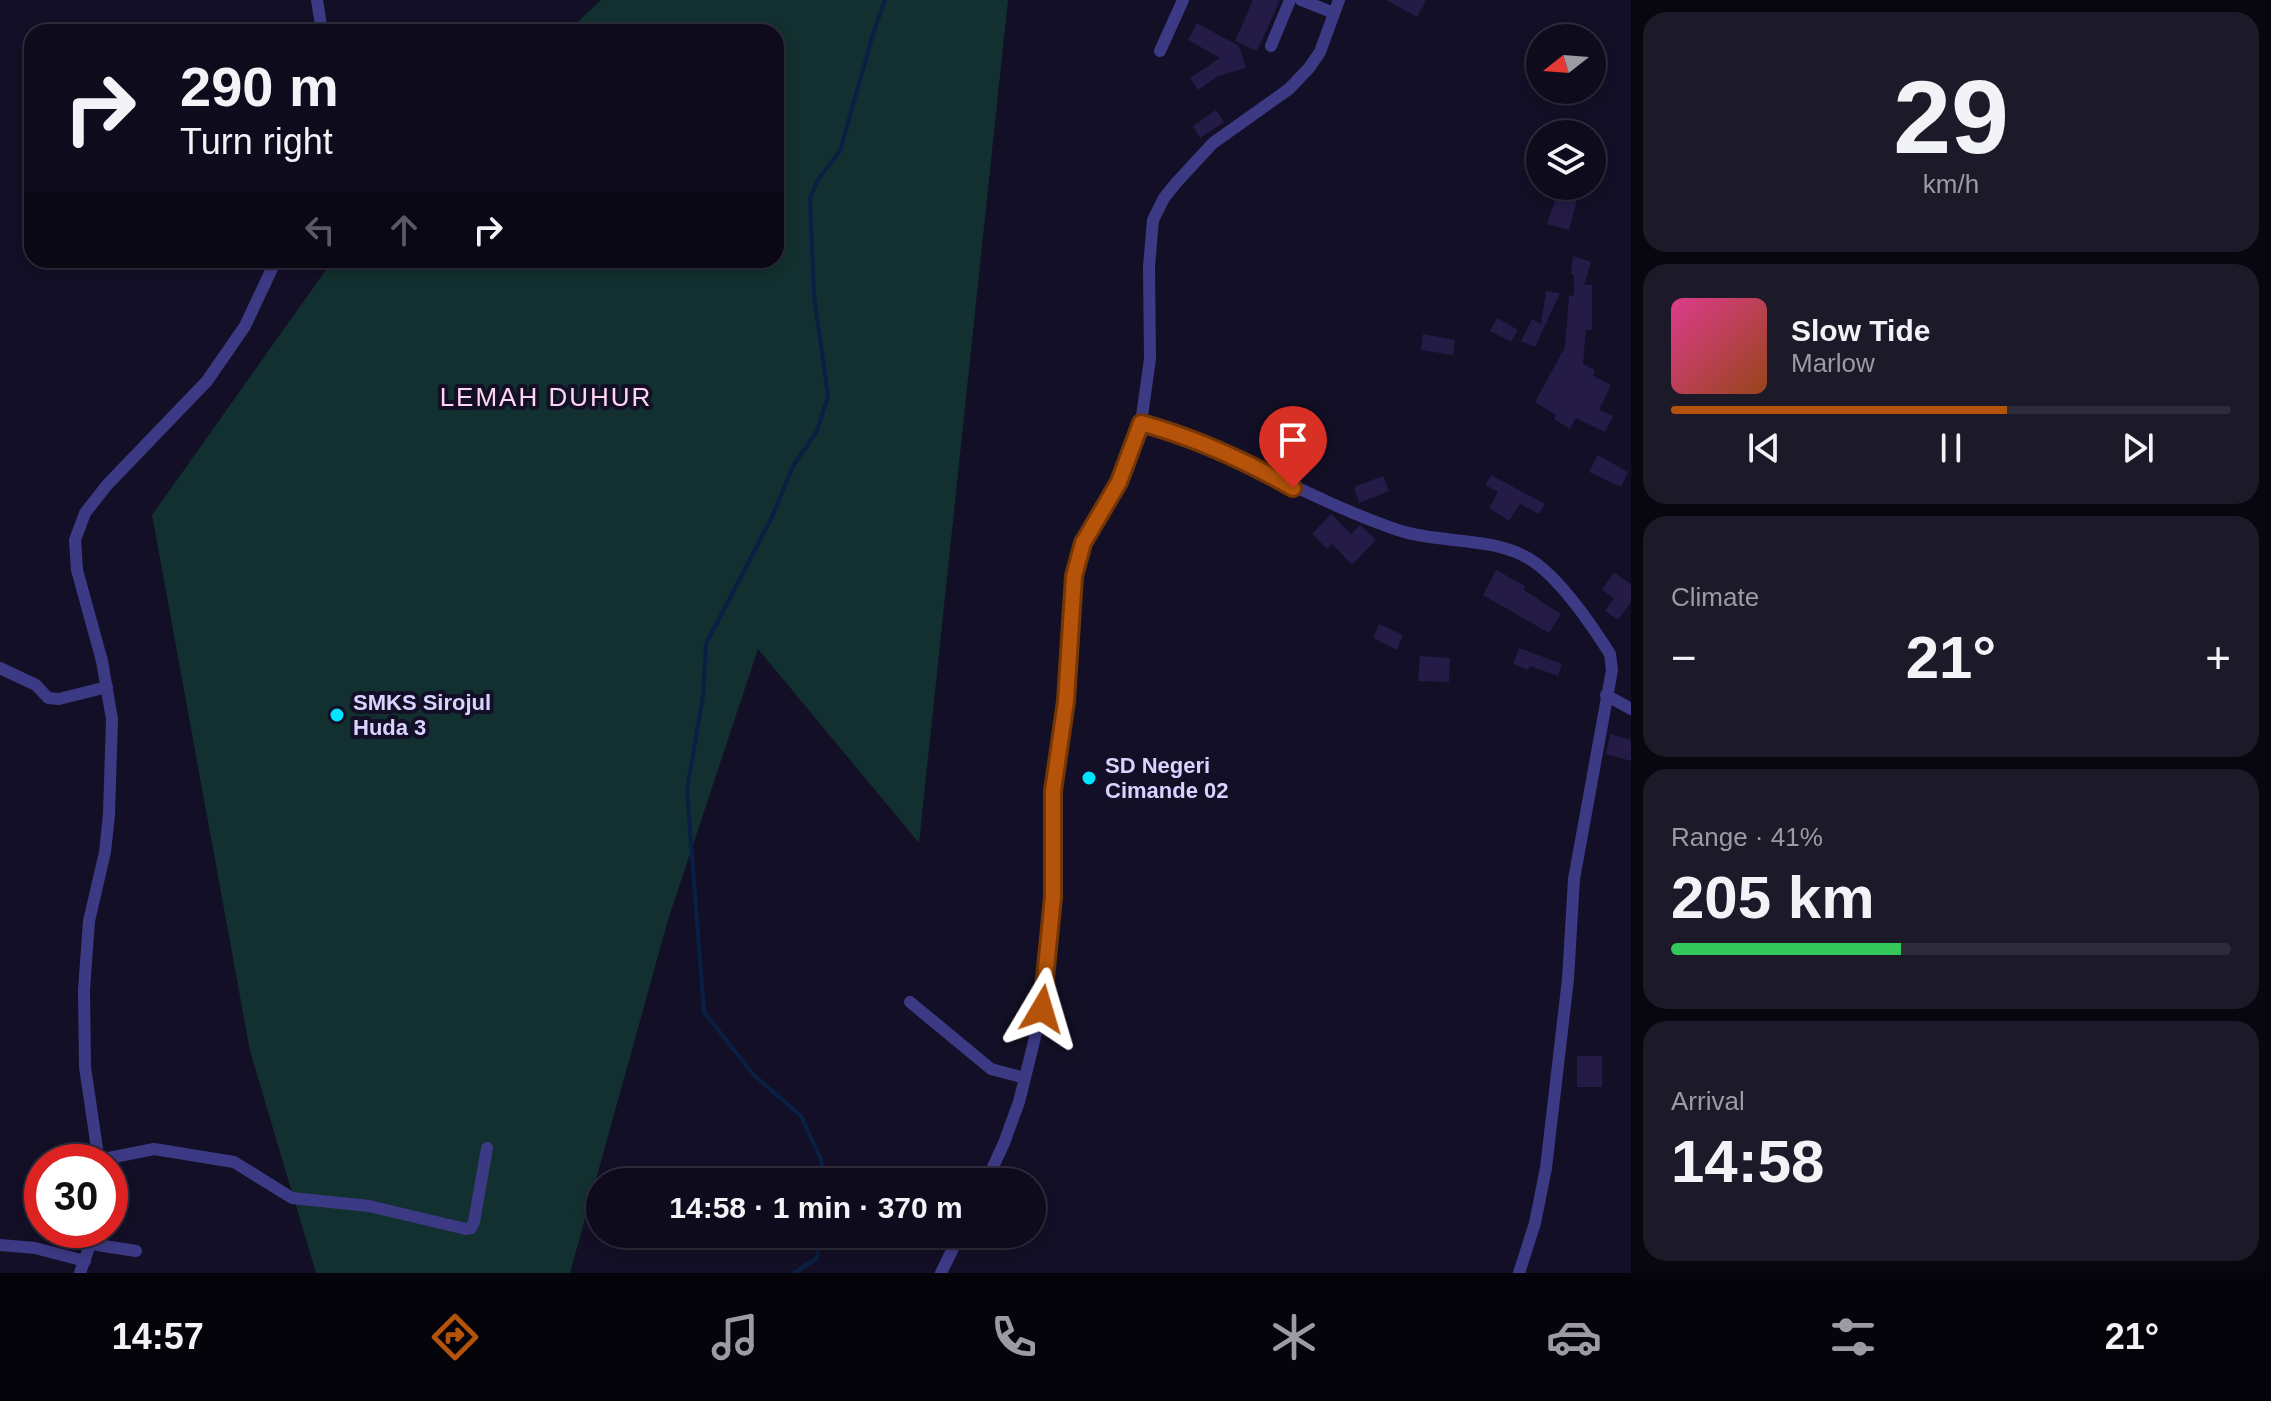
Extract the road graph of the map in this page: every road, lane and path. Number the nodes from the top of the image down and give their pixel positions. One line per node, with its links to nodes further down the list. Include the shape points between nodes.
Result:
1 (317, 0): 7 (street)
2 (1183, 0): 9 (street)
3 (1290, 0): 8 (street)
4 (1301, 0): 6 (street)
5 (1339, 0): 6 (street)
6 (1334, 13): 11 (street, via 1309,68 1289,89 1213,143 1157,211 1149,253 1150,368)
7 (321, 24)
8 (1271, 46)
9 (1160, 51)
10 (272, 268): 13 (street, via 245,326 207,381 85,513 75,540 77,570)
11 (1141, 423): 14 (street, via 1213,446 1293,488 1397,529 1506,549 1531,560 1567,595 1610,654); 17 (street, via 1127,465 1077,561 1053,791 1050,939 1042,1009)
12 (0, 668): 13 (street, via 36,685 48,698)
13 (107, 687): 18 (street, via 112,719 109,814 89,921 84,990 85,1067)
14 (1606, 695): 15 (street); 29 (street, via 1576,865 1546,1168)
15 (1631, 709)
16 (910, 1002): 17 (street, via 991,1069)
17 (1025, 1078): 21 (street)
18 (96, 1144)
19 (487, 1148): 20 (street, via 474,1222 466,1229 369,1206 292,1198 234,1162 154,1149)
20 (128, 1155)
21 (992, 1168)
22 (0, 1245): 27 (street, via 35,1248)
23 (89, 1248): 27 (street)
24 (117, 1248): 26 (street)
25 (953, 1248): 28 (street)
26 (136, 1251)
27 (82, 1267)
28 (941, 1273)
29 (1519, 1273)

